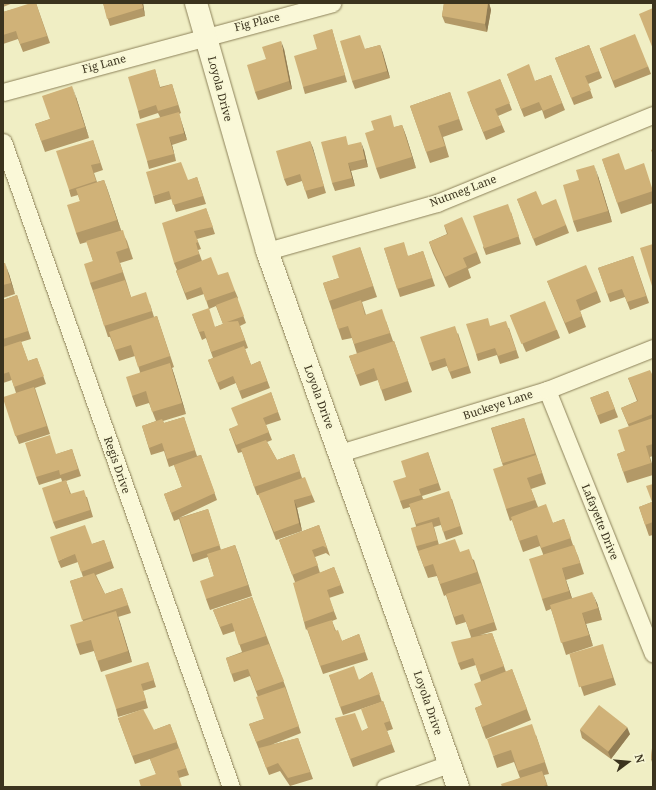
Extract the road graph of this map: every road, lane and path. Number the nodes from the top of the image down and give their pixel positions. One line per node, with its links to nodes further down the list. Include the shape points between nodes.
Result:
1 (196, 3): 3 (street, Loyola Drive)
2 (332, 3): 3 (street, Fig Place)
3 (205, 36): 4 (street, Fig Lane); 7 (street, Loyola Drive)
4 (3, 92)
5 (653, 115): 7 (street, Nutmeg Lane, via 437,203)
6 (3, 142): 13 (street, Regis Drive)
7 (266, 251): 10 (street, Loyola Drive)
8 (653, 348): 9 (street, Buckeye Lane)
9 (547, 390): 10 (street, Buckeye Lane); 11 (street, Lafayette Drive)
10 (340, 453): 12 (street, Loyola Drive)
11 (653, 654)
12 (449, 764): 14 (street); 15 (street, Loyola Drive)
13 (230, 787)
14 (385, 787)
15 (458, 787)

